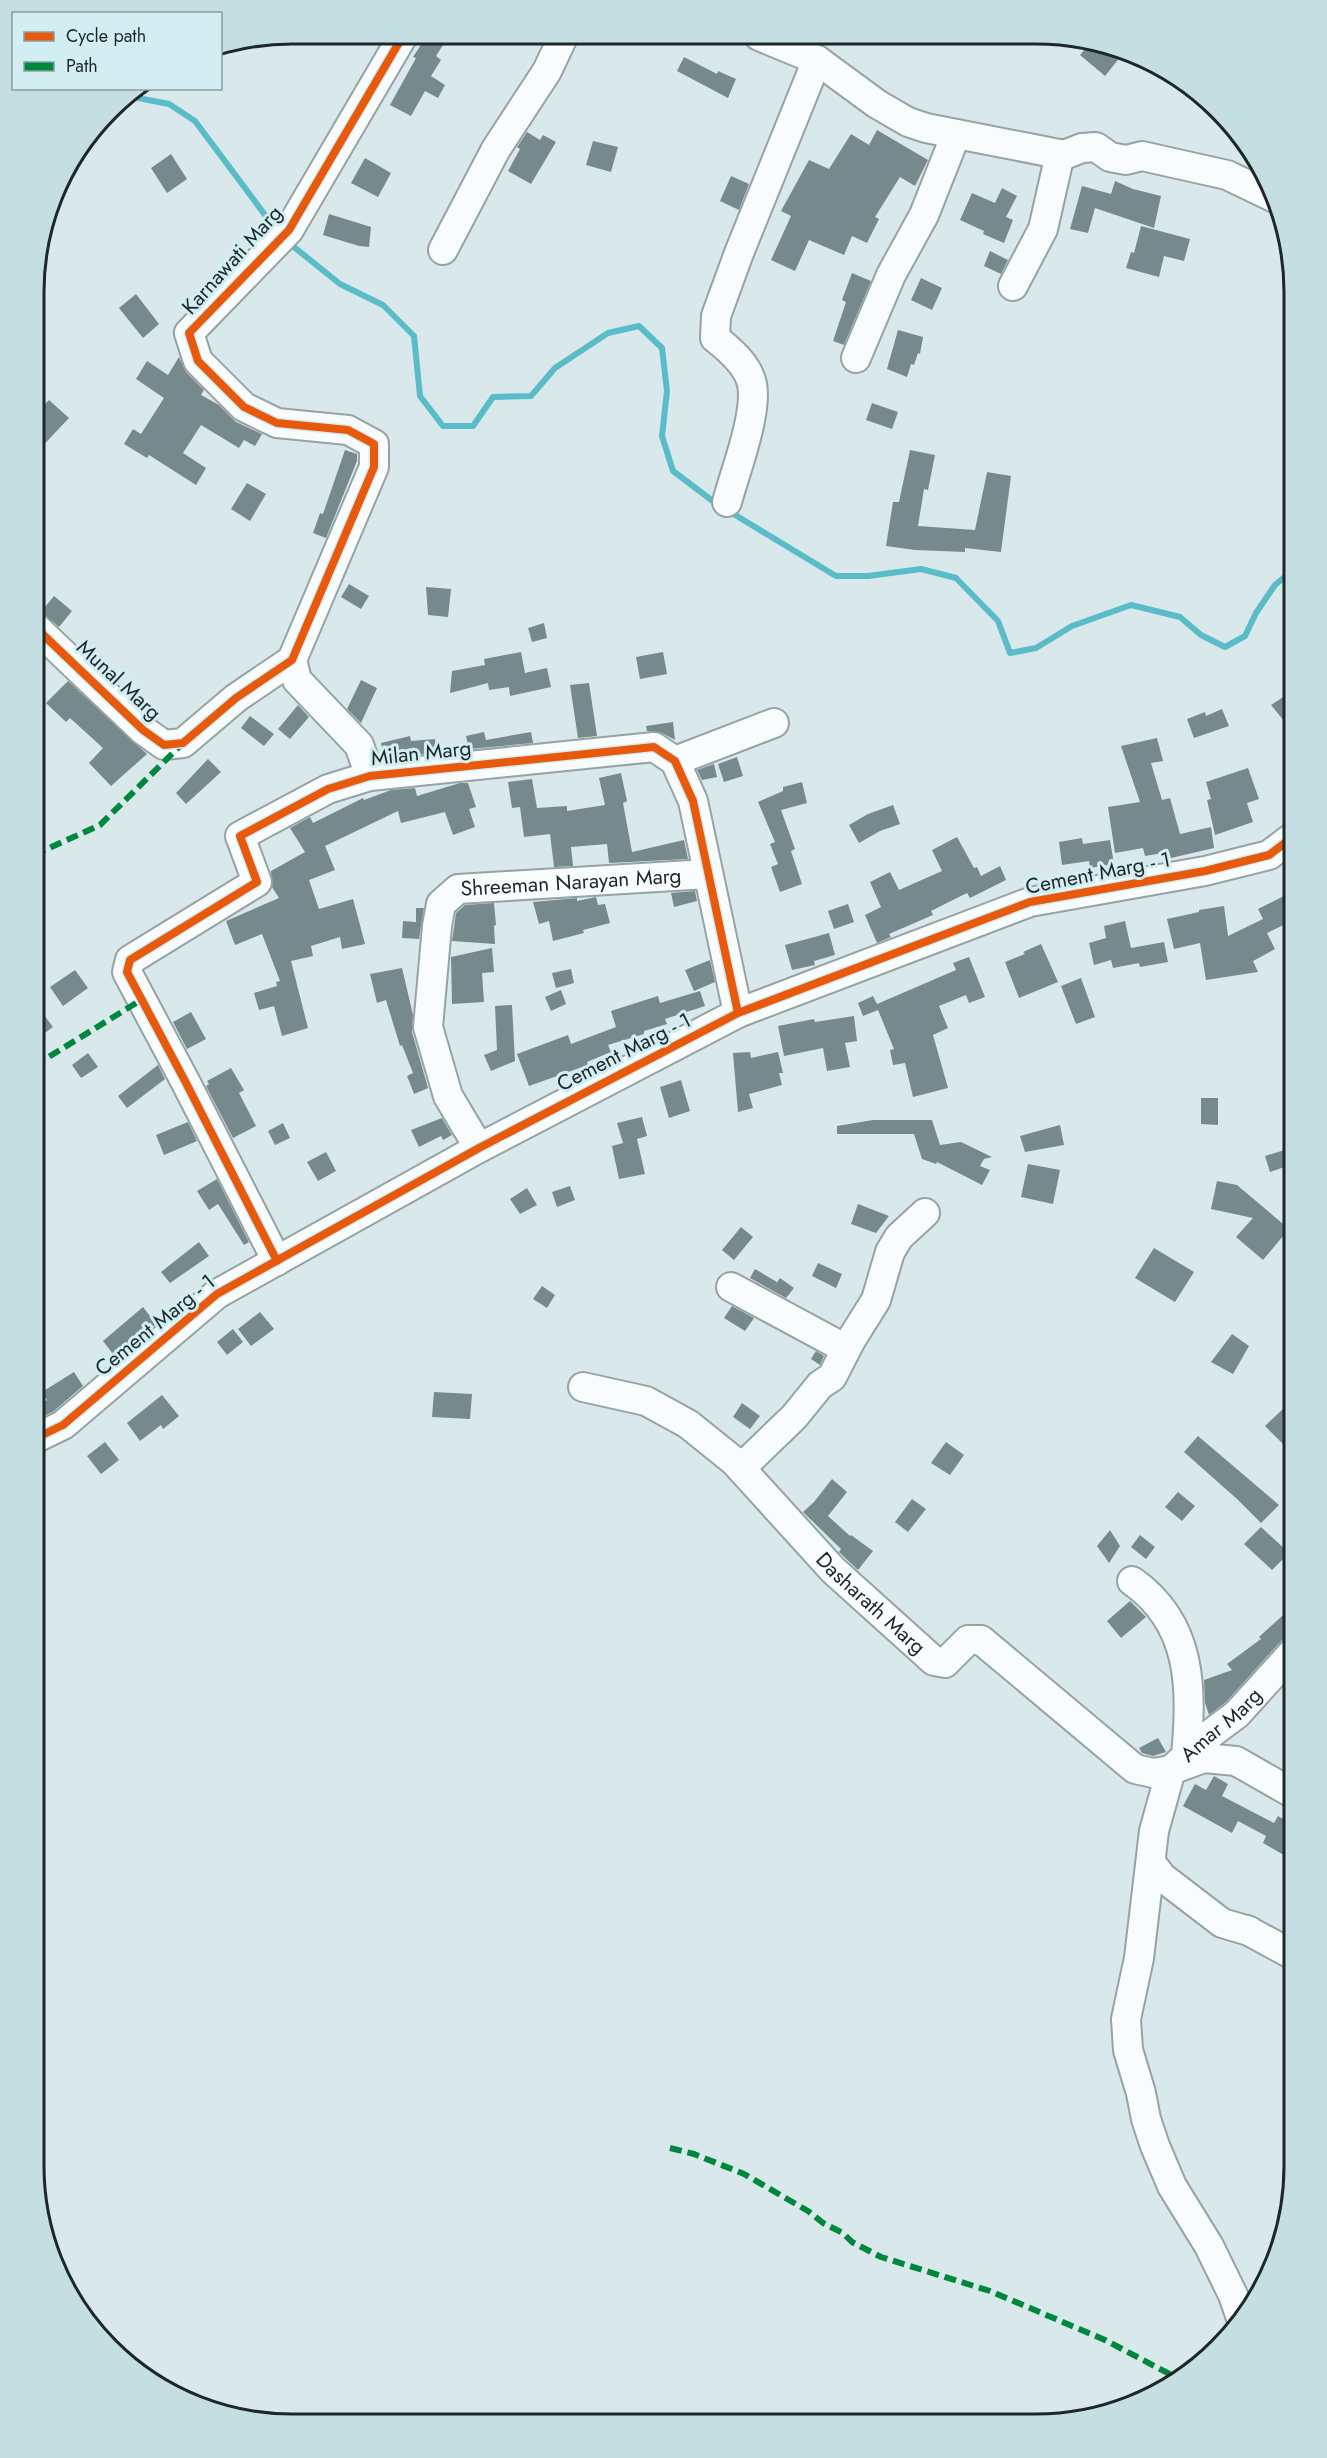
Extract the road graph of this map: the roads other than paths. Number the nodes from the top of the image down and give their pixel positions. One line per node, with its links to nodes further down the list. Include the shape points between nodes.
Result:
1 (398, 44): 13 (street, Karnawati Marg, via 289,230 189,333 198,361 244,407 277,423 348,430 374,444 374,467)
2 (560, 44): 8 (street, via 547,71 496,149)
3 (778, 44): 4 (street)
4 (817, 60): 5 (street, via 908,122); 11 (street, via 716,316 715,338 735,354 752,383 753,407)
5 (956, 134): 6 (street); 10 (street, via 924,215 891,275)
6 (1060, 154): 7 (street, via 1095,147 1110,157 1126,160 1142,156 1227,176); 9 (street, via 1042,230)
7 (1263, 192)
8 (443, 250)
9 (1013, 286)
10 (856, 358)
11 (727, 502)
12 (44, 636): 13 (street, Munal Marg, via 143,730 164,745 183,743 236,698)
13 (292, 660): 16 (street, via 297,680 359,745)
14 (774, 723): 15 (street)
15 (675, 761): 16 (street, Milan Marg, via 654,747); 18 (street, via 693,801)
16 (370, 776): 22 (street, Milan Marg, via 328,789 240,836 257,882 130,960 127,972)
17 (1284, 844): 19 (street, Cement Marg - 1, via 1269,855 1205,871 1030,902)
18 (708, 874): 19 (street); 20 (street, Shreeman Narayan Marg, via 458,889 441,904 428,1027 448,1096)
19 (738, 1013): 20 (street, Cement Marg - 1)
20 (478, 1148): 22 (street, Cement Marg - 1)
21 (926, 1213): 24 (street, via 890,1252 876,1300)
22 (277, 1261): 26 (street, Cement Marg - 1, via 217,1294 63,1425)
23 (731, 1287): 24 (street)
24 (846, 1349): 27 (street, via 832,1377)
25 (583, 1387): 27 (street, Dasharath Marg, via 646,1401 688,1424)
26 (44, 1434)
27 (741, 1468): 30 (street, Dasharath Marg, via 833,1570 934,1661 945,1663 968,1640 981,1640 1135,1769 1153,1773)
28 (1132, 1581): 30 (street, via 1147,1592 1182,1643 1189,1722)
29 (1284, 1662): 30 (street, Amar Marg, via 1237,1714)
30 (1179, 1763): 31 (street, Dasharath Marg, via 1204,1758 1236,1761); 32 (street, via 1155,1831)
31 (1284, 1788)
32 (1152, 1864): 33 (street, via 1162,1877 1222,1923 1248,1931); 34 (street, via 1126,2019 1128,2050 1162,2164 1209,2246)
33 (1284, 1950)
34 (1238, 2309)

